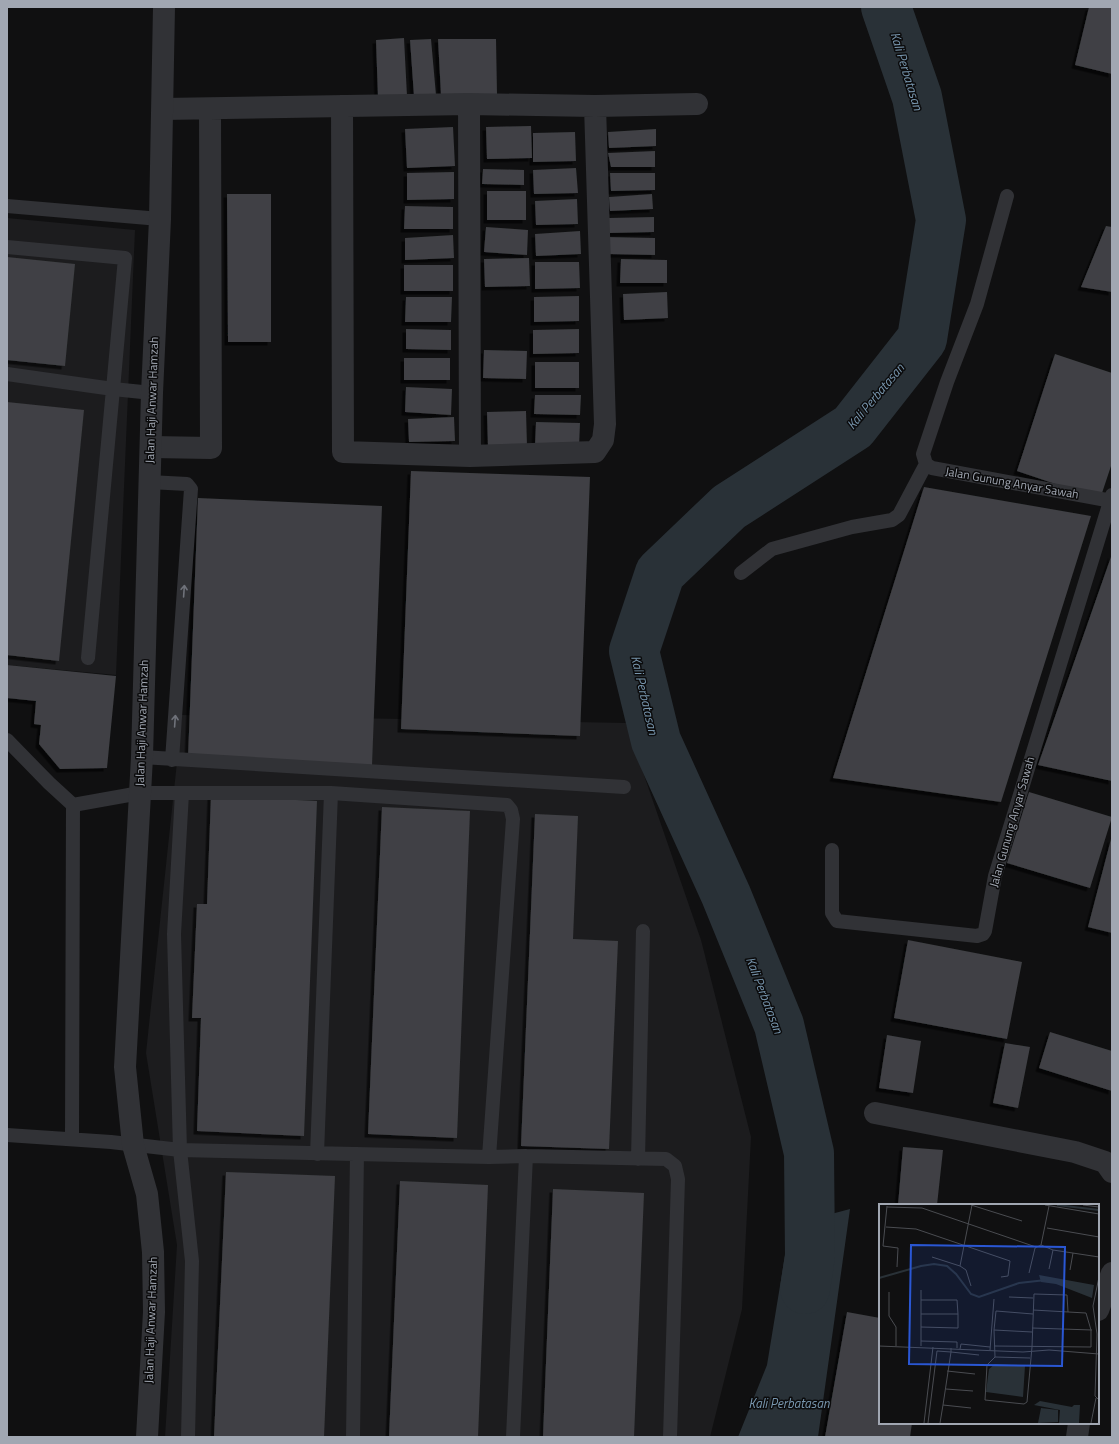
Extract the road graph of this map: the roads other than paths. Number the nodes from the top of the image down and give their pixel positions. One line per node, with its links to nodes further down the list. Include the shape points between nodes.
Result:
1 (164, 7): 6 (street, Jalan Haji Anwar Hamzah)
2 (469, 104): 4 (street); 5 (street); 16 (street)
3 (697, 104): 5 (street)
4 (342, 106): 7 (street); 16 (street, via 343,452)
5 (595, 106): 16 (street, via 605,424 603,440 596,452)
6 (163, 109): 7 (street); 10 (street, Jalan Haji Anwar Hamzah)
7 (210, 109): 15 (street, via 211,448)
8 (1007, 196): 17 (lane, via 977,304 947,382)
9 (7, 206): 10 (lane)
10 (160, 219): 14 (street, Jalan Haji Anwar Hamzah)
11 (7, 247): 13 (lane, via 125,258)
12 (7, 374): 13 (lane)
13 (113, 389): 14 (lane); 21 (lane)
14 (152, 393): 15 (street, Jalan Haji Anwar Hamzah)
15 (151, 447): 18 (street, Jalan Haji Anwar Hamzah)
16 (470, 456)
17 (924, 459): 19 (lane, Jalan Gunung Anyar Sawah, via 932,468); 20 (lane, via 898,514 892,520 852,527 772,549)
18 (150, 482): 23 (street, Jalan Haji Anwar Hamzah); 24 (lane, one-way to 18, via 191,489 187,484)
19 (1111, 499): 30 (lane, Jalan Gunung Anyar Sawah, via 994,876 983,934 977,936 837,921 832,913)
20 (741, 573)
21 (88, 658)
22 (7, 740): 29 (lane)
23 (142, 758): 24 (lane); 26 (street, Jalan Haji Anwar Hamzah)
24 (172, 760): 25 (lane)
25 (624, 786)
26 (140, 793): 27 (lane); 29 (lane); 35 (street, Jalan Haji Anwar Hamzah, via 125,1068)
27 (182, 793): 28 (lane); 36 (lane, via 174,934)
28 (331, 793): 37 (lane); 40 (lane, via 507,805 511,810 513,819)
29 (73, 805): 34 (lane)
30 (832, 850)
31 (643, 931): 41 (lane)
32 (875, 1113): 42 (street, via 1075,1152 1105,1162)
33 (7, 1135): 34 (lane)
34 (72, 1139): 35 (lane)
35 (133, 1144): 36 (lane); 46 (street, Jalan Haji Anwar Hamzah, via 147,1194 153,1252 154,1312)
36 (180, 1150): 37 (lane); 47 (lane, via 192,1261)
37 (317, 1154): 38 (lane)
38 (358, 1154): 40 (lane); 48 (lane)
39 (526, 1156): 40 (lane); 41 (lane); 49 (lane)
40 (489, 1158)
41 (638, 1159): 50 (lane, via 666,1159 675,1166 678,1179)
42 (1112, 1172)
43 (1112, 1273): 44 (street)
44 (1099, 1307)
45 (1079, 1424): 51 (street)
46 (147, 1437)
47 (188, 1437)
48 (353, 1437)
49 (513, 1437)
50 (670, 1437)
51 (1077, 1437)

